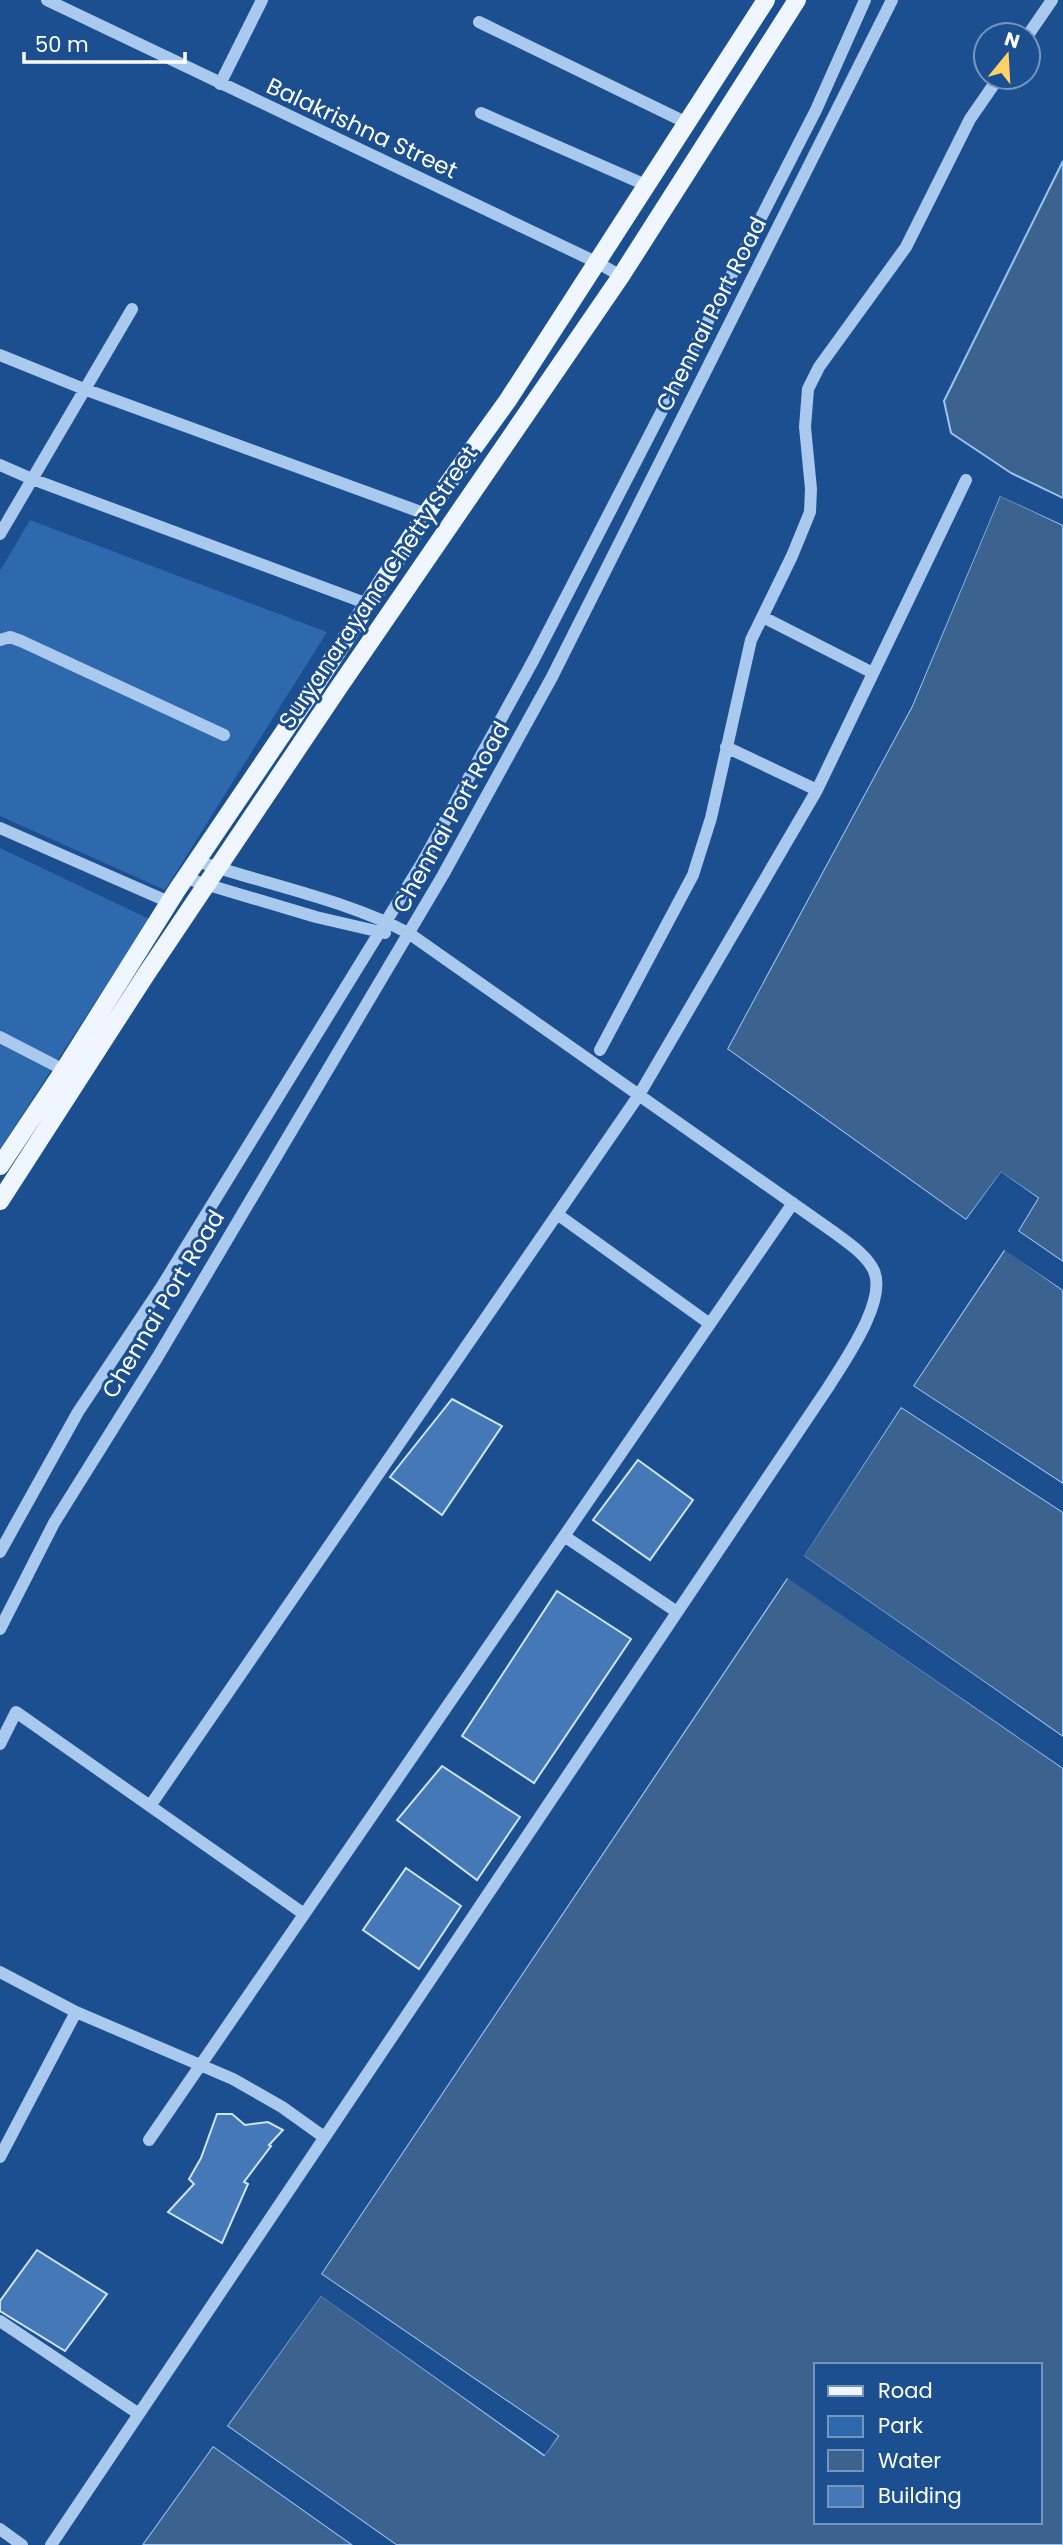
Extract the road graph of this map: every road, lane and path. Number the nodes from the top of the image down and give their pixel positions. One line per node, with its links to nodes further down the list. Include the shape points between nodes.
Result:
1 (47, 0): 8 (street, Balakrishna Street)
2 (262, 0): 11 (street)
3 (766, 0): 14 (main road, Suryanarayana Chetty Street)
4 (797, 0): 17 (main road, Suryanarayana Chetty Street)
5 (865, 0): 39 (street, Chennai Port Road, via 816,110 534,659)
6 (892, 0): 40 (street, Chennai Port Road, via 552,677)
7 (1052, 0): 9 (street)
8 (64, 4): 11 (street, Balakrishna Street)
9 (1038, 21)
10 (479, 23): 14 (street)
11 (220, 84): 16 (street, Balakrishna Street)
12 (989, 91): 27 (street, via 970,119 906,247 808,389 805,427 810,512)
13 (481, 113): 15 (street)
14 (687, 122): 15 (main road, Suryanarayana Chetty Street)
15 (648, 186): 16 (main road, Suryanarayana Chetty Street)
16 (598, 262): 17 (street, Balakrishna Street); 24 (main road, Suryanarayana Chetty Street)
17 (621, 275): 35 (main road, Suryanarayana Chetty Street)
18 (132, 309): 20 (street)
19 (0, 355): 20 (street)
20 (84, 389): 22 (street); 24 (street)
21 (0, 465): 22 (street)
22 (32, 480): 25 (street); 26 (street)
23 (966, 480): 29 (street)
24 (426, 514): 26 (main road, Suryanarayana Chetty Street)
25 (0, 534)
26 (368, 604): 34 (main road, Suryanarayana Chetty Street)
27 (763, 617): 29 (street); 31 (street, via 751,640)
28 (0, 640): 30 (street, via 21,641)
29 (873, 673): 32 (street)
30 (224, 735)
31 (726, 747): 32 (street); 42 (street, via 693,875)
32 (817, 790): 44 (street)
33 (0, 828): 38 (street)
34 (197, 861): 35 (street); 36 (main road, Suryanarayana Chetty Street)
35 (218, 868): 37 (main road, Suryanarayana Chetty Street); 39 (street)
36 (185, 878): 37 (street); 38 (main road, Suryanarayana Chetty Street)
37 (206, 886): 39 (street, via 316,917); 46 (main road, Suryanarayana Chetty Street)
38 (169, 902): 43 (main road, Suryanarayana Chetty Street)
39 (383, 927): 40 (street); 51 (street, Chennai Port Road, via 162,1286 78,1412)
40 (410, 934): 44 (street); 53 (street, Chennai Port Road, via 54,1523)
41 (0, 1037): 43 (street)
42 (600, 1050)
43 (64, 1070): 45 (main road, Suryanarayana Chetty Street)
44 (639, 1096): 47 (street); 48 (street)
45 (0, 1166)
46 (0, 1201)
47 (793, 1203): 49 (street); 52 (street, via 865,1259 874,1271 875,1298 857,1340 829,1386)
48 (557, 1214): 49 (street); 55 (street)
49 (710, 1324): 50 (street)
50 (564, 1536): 52 (street); 56 (street)
51 (0, 1552)
52 (677, 1612): 60 (street)
53 (0, 1629)
54 (0, 1744): 55 (street, via 16,1712)
55 (150, 1806): 56 (street)
56 (304, 1914): 59 (street)
57 (0, 1972): 58 (street)
58 (76, 2012): 59 (street); 62 (street)
59 (200, 2065): 60 (street, via 254,2090); 61 (street)
60 (324, 2137): 64 (street)
61 (149, 2140)
62 (0, 2157)
63 (0, 2321): 64 (street)
64 (139, 2414): 67 (street)
65 (0, 2529): 66 (street)
66 (22, 2545)
67 (51, 2545)

